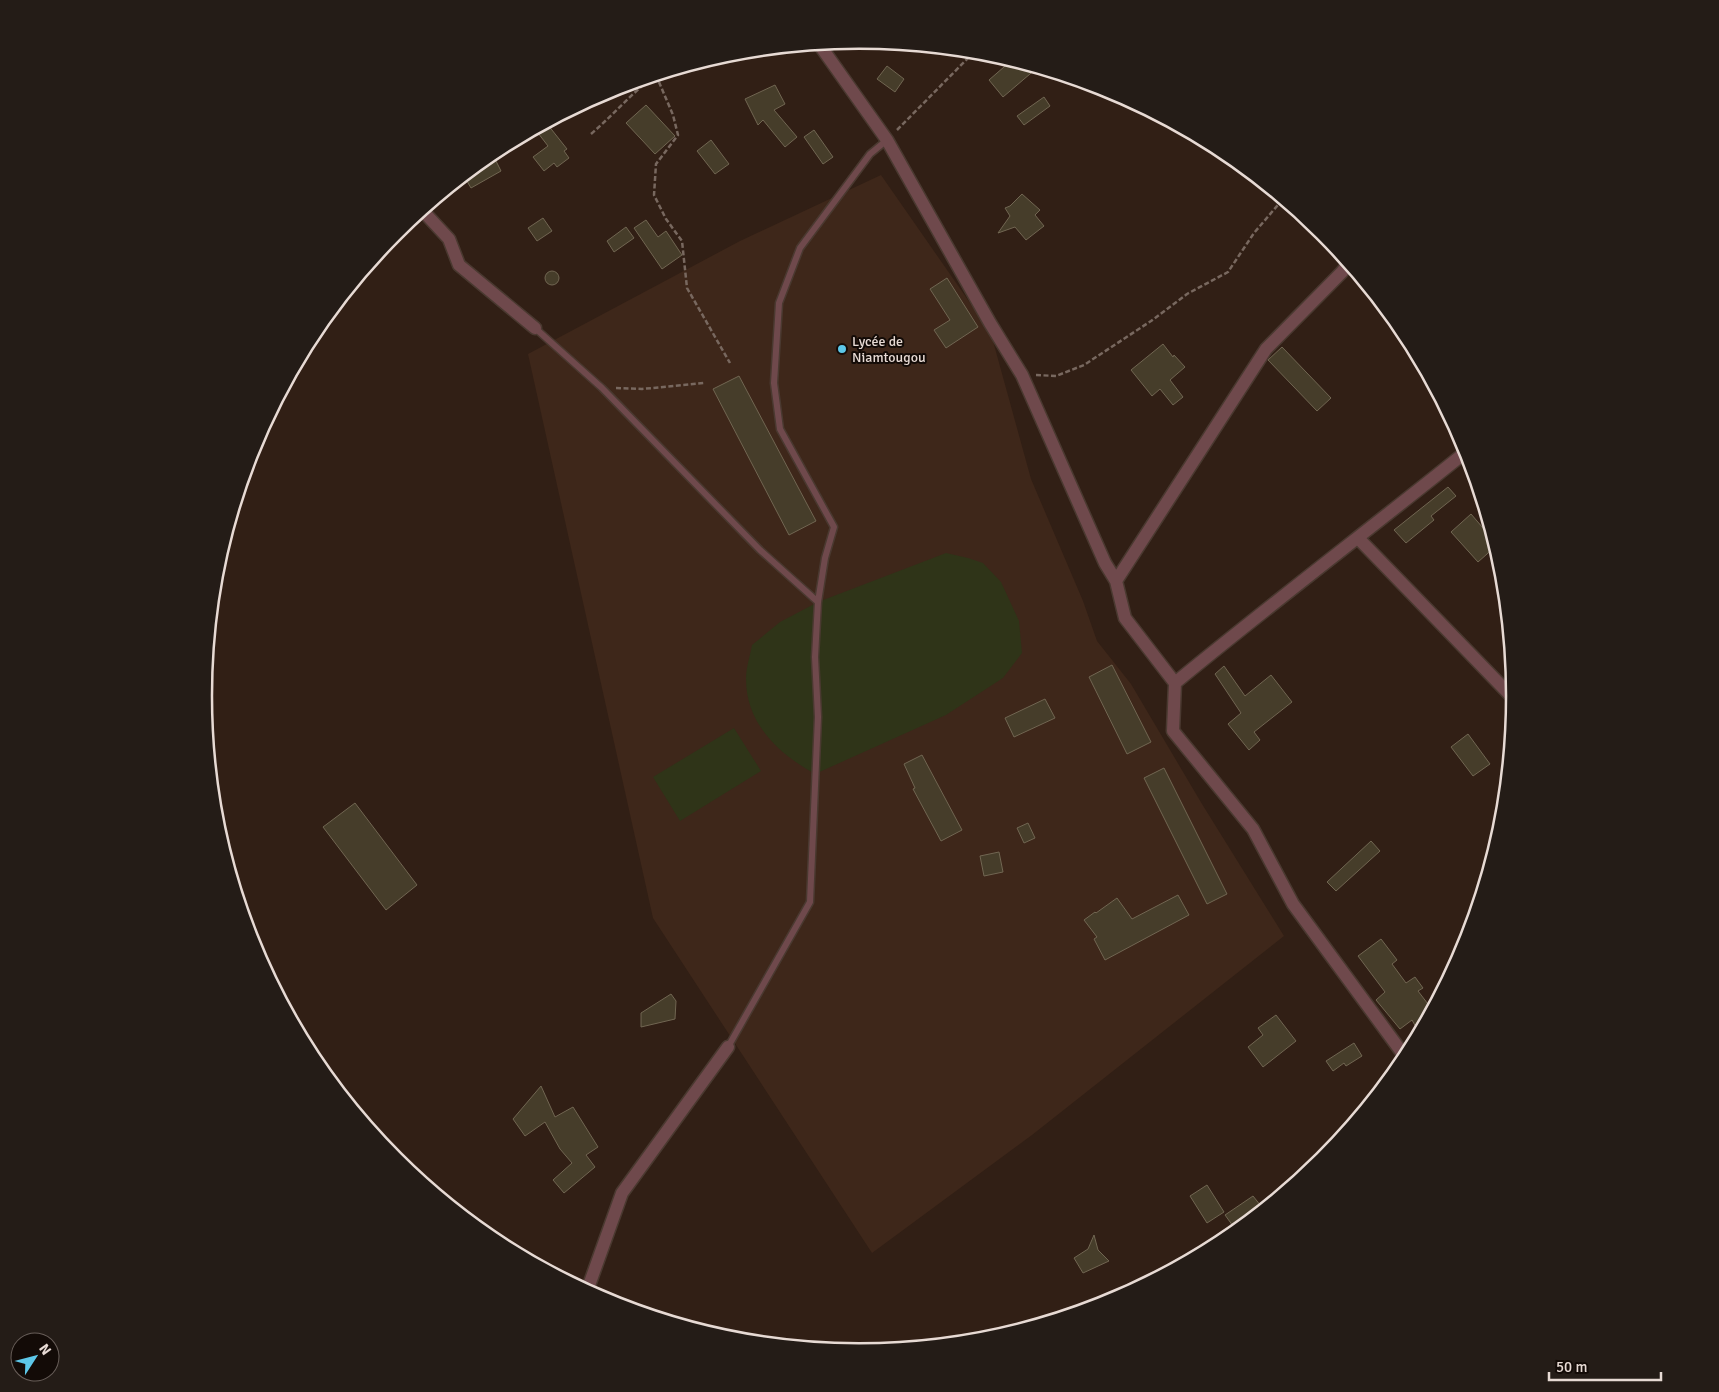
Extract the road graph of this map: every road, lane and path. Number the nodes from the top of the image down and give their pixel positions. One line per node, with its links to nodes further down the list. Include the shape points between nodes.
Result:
1 (823, 50): 6 (street)
2 (968, 58): 6 (path)
3 (657, 81): 11 (path, via 674,115 678,135 656,164 654,195 666,220 682,241 687,288)
4 (641, 87): 5 (path)
5 (591, 134)
6 (887, 140): 12 (street); 18 (lane, via 870,154 800,248 779,303 774,383 780,429 834,526)
7 (1279, 203): 12 (path, via 1254,233 1228,272 1187,294 1084,365 1056,376)
8 (427, 215): 10 (street, via 449,239 459,265)
9 (1345, 268): 17 (street, via 1266,348)
10 (535, 328): 14 (lane)
11 (730, 364)
12 (1022, 375): 17 (street, via 1105,563)
13 (704, 383): 14 (path, via 642,390)
14 (602, 388): 18 (lane, via 760,550)
15 (1460, 456): 16 (street)
16 (1358, 538): 19 (street); 20 (street)
17 (1116, 581): 19 (street, via 1126,618)
18 (818, 602): 21 (lane, via 815,657 818,717 810,902)
19 (1175, 683): 22 (street, via 1173,732 1253,829 1293,904)
20 (1507, 692)
21 (728, 1047): 23 (street, via 622,1193)
22 (1401, 1051)
23 (589, 1284)

